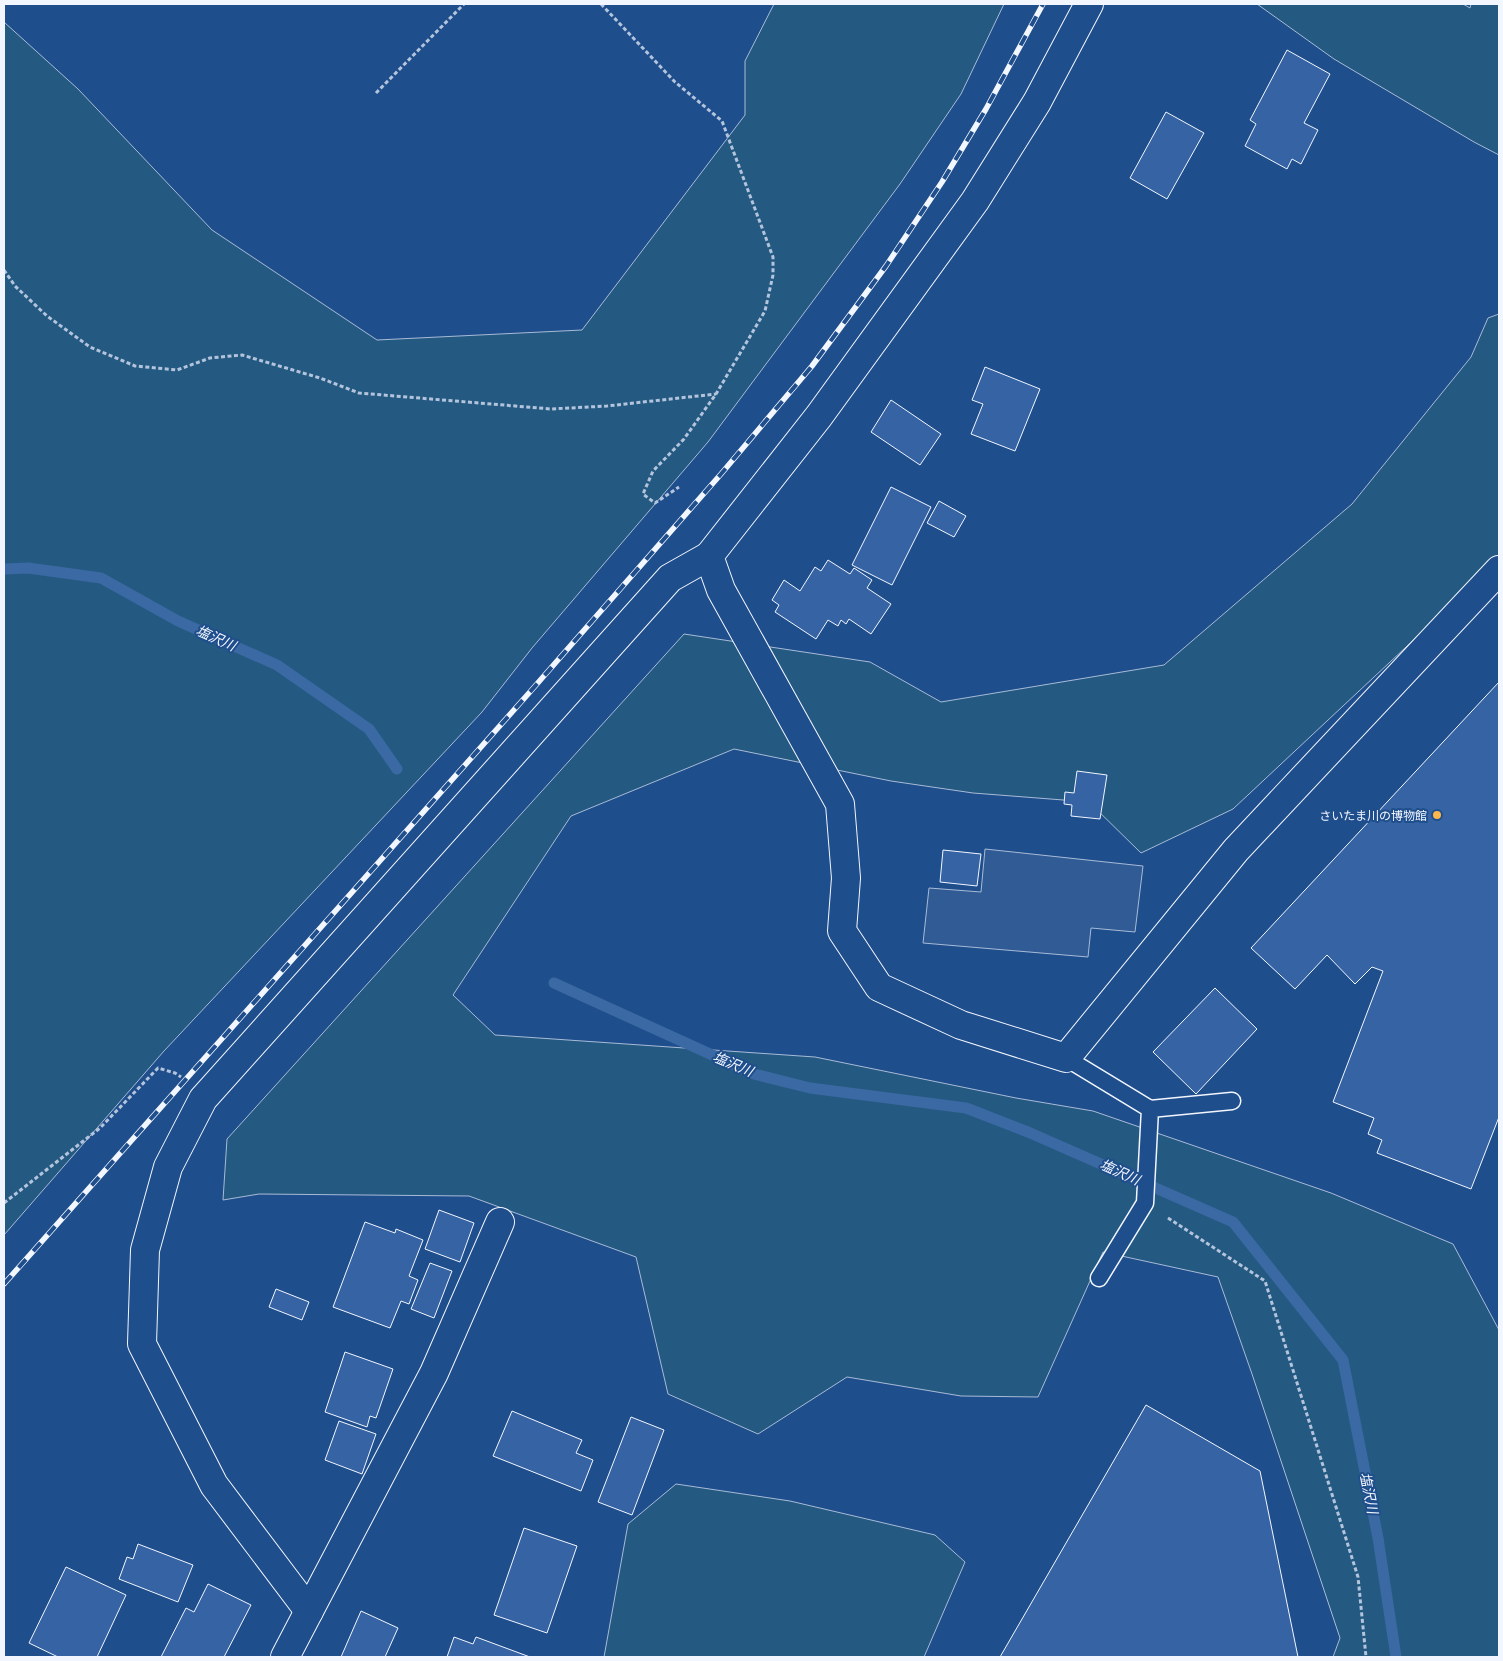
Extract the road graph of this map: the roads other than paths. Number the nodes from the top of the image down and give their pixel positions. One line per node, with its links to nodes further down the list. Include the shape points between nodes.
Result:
1 (1089, 4): 2 (street, via 1037,102 975,201 819,416)
2 (708, 556): 4 (street, via 721,590 840,804 846,878 842,931 879,986 960,1025); 9 (street, via 670,578 203,1099 168,1167 145,1250 142,1344 214,1485)
3 (1499, 570): 4 (street, via 1236,850)
4 (1066, 1058): 6 (lane)
5 (1232, 1102): 6 (lane)
6 (1150, 1110): 8 (lane, via 1145,1203)
7 (500, 1222): 9 (street, via 434,1373)
8 (1099, 1278)
9 (309, 1611): 10 (street)
10 (285, 1657)

